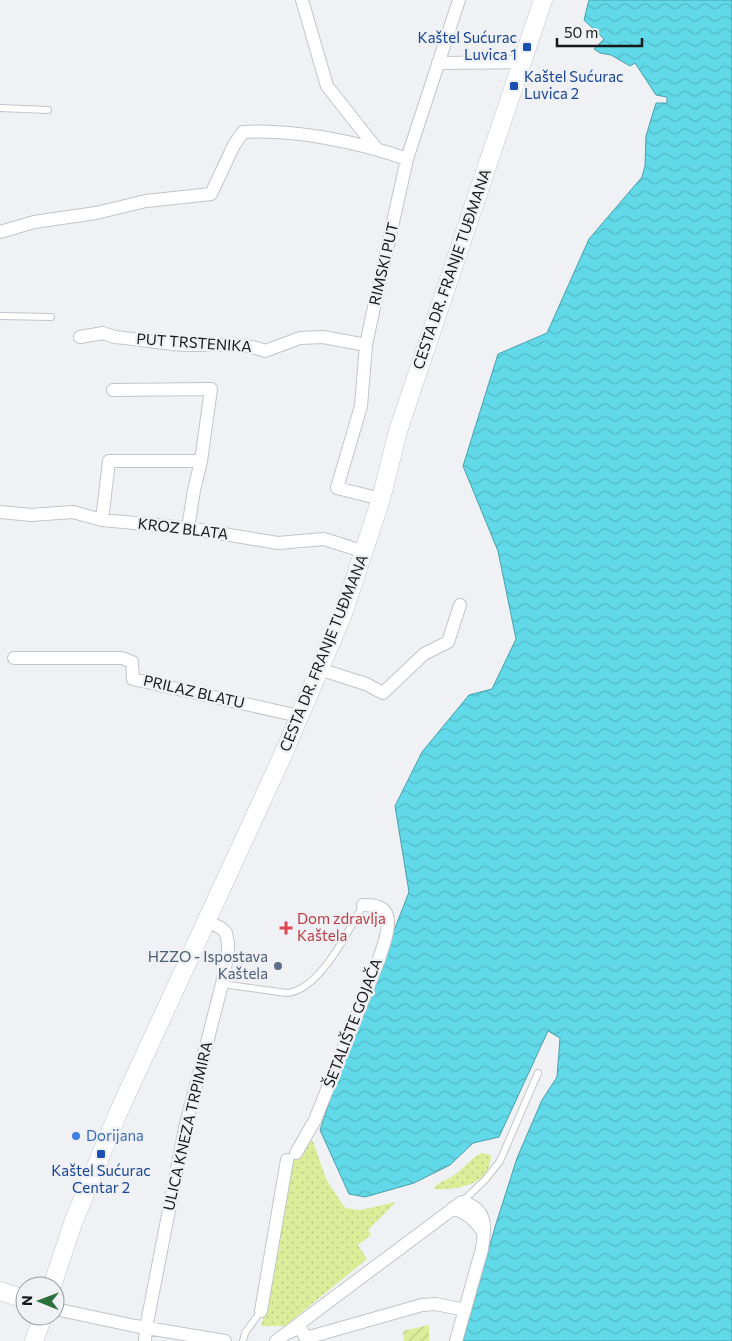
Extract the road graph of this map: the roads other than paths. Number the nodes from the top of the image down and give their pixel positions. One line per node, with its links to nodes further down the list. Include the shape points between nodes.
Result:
1 (302, 0): 8 (street, via 327,86)
2 (459, 0): 5 (street, RIMSKI PUT)
3 (543, 0): 4 (main road, CESTA DR. FRANJE TUĐMANA)
4 (522, 62): 5 (street); 17 (main road, CESTA DR. FRANJE TUĐMANA, via 398,431)
5 (438, 63): 9 (street, RIMSKI PUT)
6 (0, 108): 7 (lane)
7 (48, 110)
8 (376, 148): 9 (street); 10 (street, via 298,135 243,132 211,194 146,201 96,213 34,222)
9 (407, 159): 14 (street, RIMSKI PUT)
10 (0, 232)
11 (0, 316): 12 (lane)
12 (51, 317)
13 (80, 337): 14 (street, PUT TRSTENIKA, via 103,334 187,345 254,346 266,350 300,338 323,337)
14 (366, 345): 17 (street, RIMSKI PUT, via 361,406 337,488)
15 (113, 390): 16 (street, via 211,389)
16 (201, 461): 19 (street, via 109,461); 20 (street)
17 (381, 499): 21 (main road, CESTA DR. FRANJE TUĐMANA)
18 (0, 512): 19 (street, KROZ BLATA, via 31,515 73,512)
19 (102, 520): 20 (street, KROZ BLATA)
20 (188, 528): 21 (street, KROZ BLATA, via 278,543 324,539)
21 (365, 552): 24 (main road, CESTA DR. FRANJE TUĐMANA)
22 (460, 606): 24 (street, via 448,642 424,654 384,693)
23 (14, 658): 25 (street, PRILAZ BLATU, via 122,658 132,662 133,679)
24 (320, 669): 25 (main road, CESTA DR. FRANJE TUĐMANA)
25 (299, 716): 27 (main road, CESTA DR. FRANJE TUĐMANA)
26 (363, 905): 28 (lane, via 326,966 295,992); 36 (street, ŠETALIŠTE GOJAČA, via 385,911 389,920 386,934 315,1120 291,1156)
27 (207, 920): 28 (street, ULICA KNEZA TRPIMIRA, via 226,933 228,952); 31 (main road, CESTA DR. FRANJE TUĐMANA, via 118,1113 72,1223)
28 (222, 984): 38 (street, ULICA KNEZA TRPIMIRA, via 185,1128)
29 (538, 1073): 30 (lane, via 500,1161 485,1180)
30 (457, 1205): 34 (street, via 473,1205 482,1216 482,1249); 39 (street)
31 (55, 1276)
32 (0, 1291): 33 (main road)
33 (15, 1296)
34 (465, 1310): 39 (street, via 436,1304 422,1305 313,1336 305,1337 300,1328); 44 (street)
35 (65, 1311): 38 (street)
36 (261, 1311): 43 (lane)
37 (39, 1326): 40 (main road)
38 (146, 1328): 41 (street, ULICA KNEZA TRPIMIRA); 42 (street)
39 (279, 1339)
40 (34, 1341)
41 (145, 1341)
42 (225, 1341)
43 (243, 1341)
44 (456, 1341)

